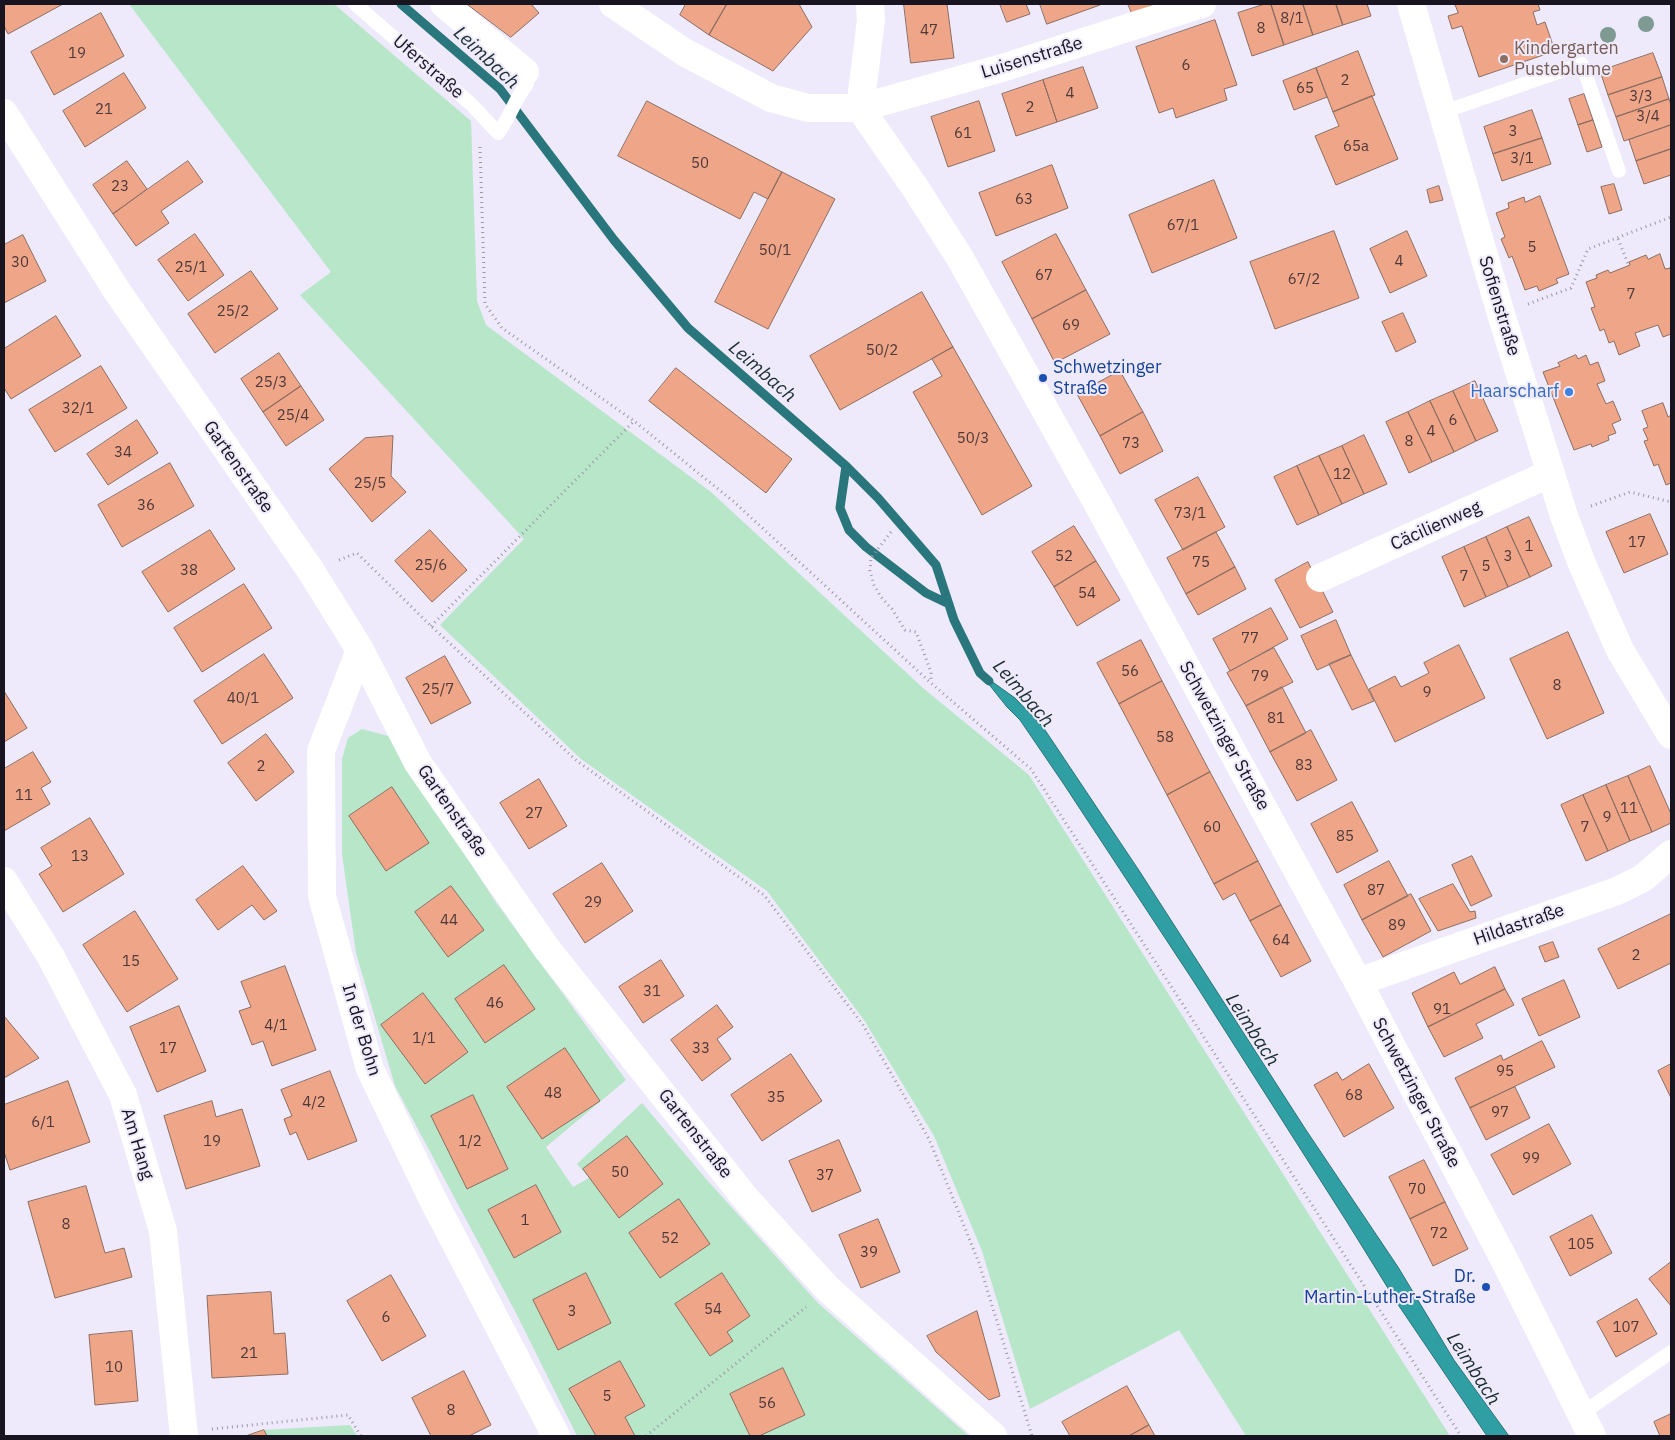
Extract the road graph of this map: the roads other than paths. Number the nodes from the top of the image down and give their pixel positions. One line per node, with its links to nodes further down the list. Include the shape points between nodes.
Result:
1 (356, 4): 7 (lane, Uferstraße, via 502,128)
2 (444, 4): 7 (street)
3 (613, 4): 8 (street, via 684,52 771,98 808,108)
4 (870, 4): 8 (street, via 871,20)
5 (1202, 4): 8 (street, Luisenstraße, via 1002,68)
6 (1411, 4): 9 (street, Sofienstraße)
7 (523, 84)
8 (860, 108): 18 (street, Schwetzinger Straße, via 960,258)
9 (1443, 112): 11 (lane, via 1582,64); 12 (street, Sofienstraße)
10 (4, 113): 14 (street, Gartenstraße, via 117,291 311,571)
11 (1619, 172)
12 (1551, 473): 13 (street, Cäcilienweg); 15 (street, Sofienstraße, via 1582,564 1620,650)
13 (1320, 578)
14 (360, 650): 22 (street, In der Bohn, via 321,751 322,896 370,1069 433,1200); 23 (street, Gartenstraße, via 418,763 547,949 747,1200 828,1289)
15 (1671, 736)
16 (1671, 854): 18 (street, Hildastraße, via 1643,878 1617,891)
17 (4, 881): 21 (street, Am Hang, via 51,957 122,1095 163,1230 182,1408)
18 (1358, 982): 20 (street, Schwetzinger Straße)
19 (1671, 1352): 20 (lane)
20 (1587, 1425)
21 (194, 1433)
22 (556, 1436)
23 (993, 1436)

